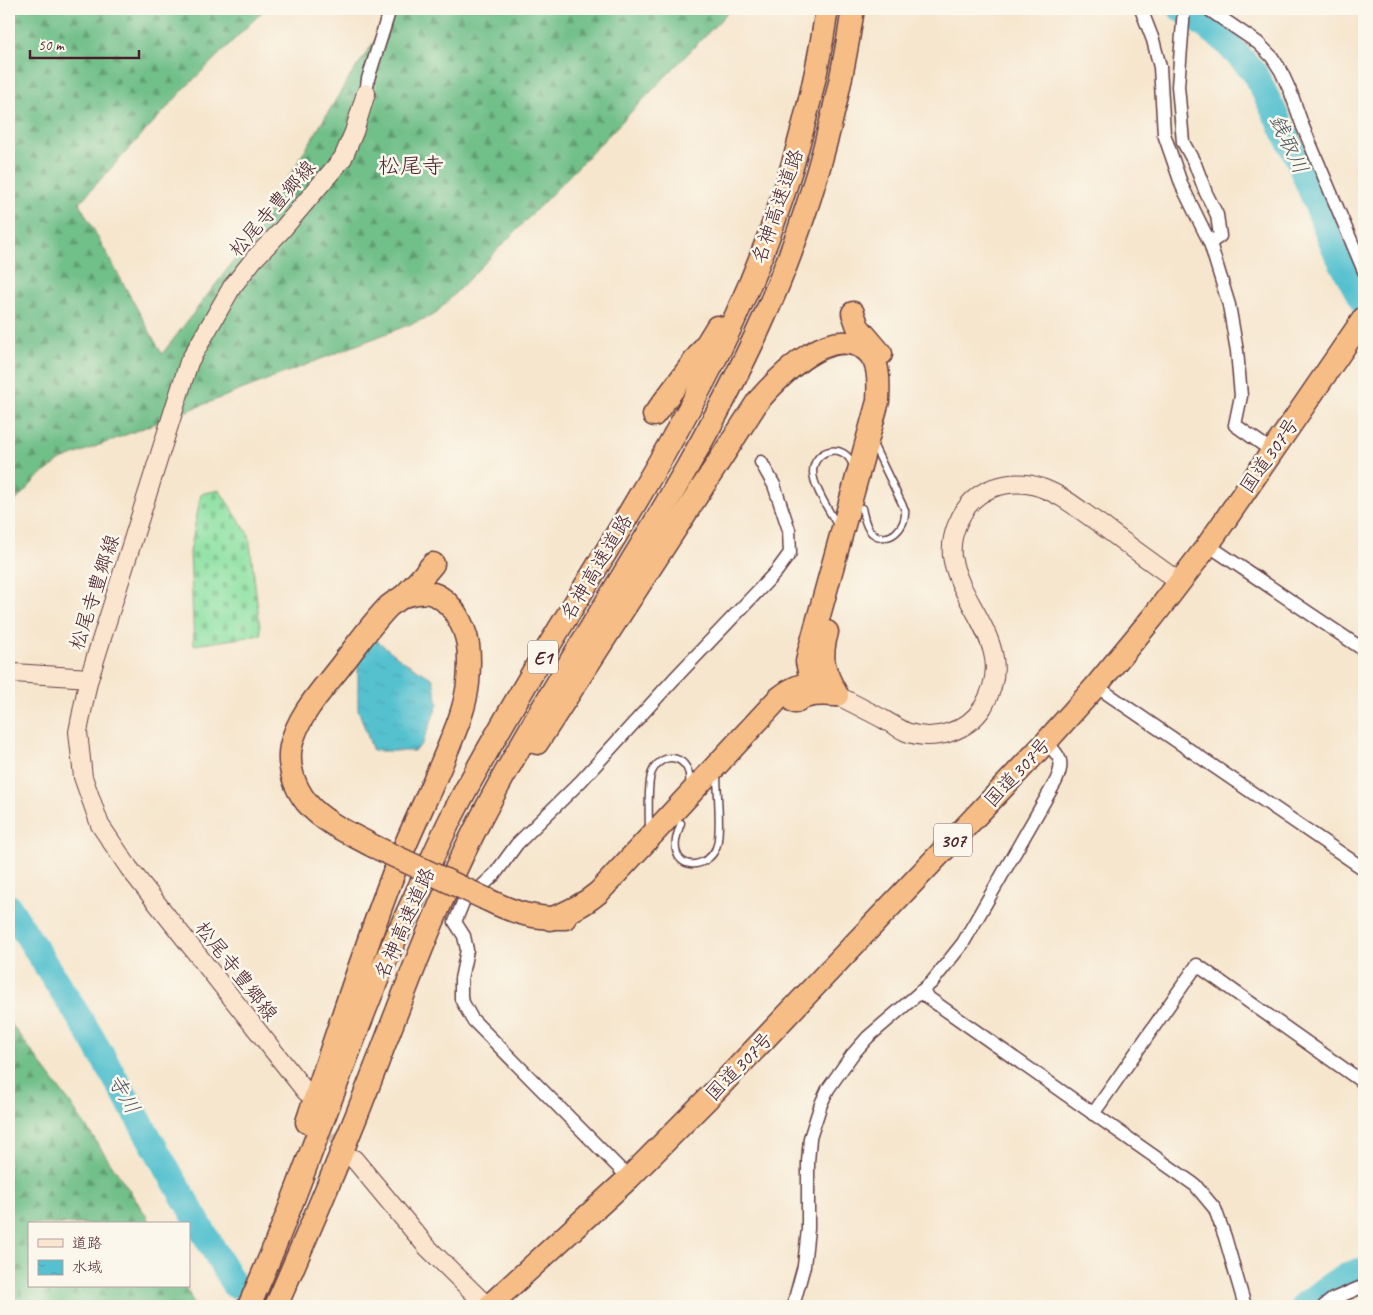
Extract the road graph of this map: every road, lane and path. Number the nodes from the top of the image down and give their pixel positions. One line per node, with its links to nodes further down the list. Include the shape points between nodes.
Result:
1 (390, 9): 7 (street)
2 (827, 9): 9 (highway, 名神高速道路 / E1, via 805,122 784,194)
3 (853, 9): 34 (highway, 名神高速道路 / E1, via 827,138 783,273 761,325 667,503 546,701)
4 (1141, 9): 8 (street, via 1160,67 1164,134 1182,186)
5 (1184, 9): 8 (street, via 1178,86 1180,117 1183,142 1217,215 1220,236)
6 (1208, 9): 10 (street, via 1258,43 1281,71)
7 (366, 93): 26 (main road, 松尾寺豊郷線, via 343,158 232,288 189,362)
8 (1210, 243): 15 (street, via 1230,305 1237,351 1241,396 1235,424)
9 (759, 262): 13 (highway, via 704,348); 44 (highway, 名神高速道路 / E1, via 704,381 452,816 381,972)
10 (1364, 271)
11 (853, 313): 14 (highway, via 858,326 882,356 890,382 890,407)
12 (1362, 320): 15 (highway, 国道307号 / 307)
13 (654, 415)
14 (873, 444): 17 (highway); 18 (highway); 18 (lane, via 906,510 906,517 898,531 879,536 866,527); 34 (highway, via 878,372 876,362 864,348 853,344 833,344 795,365 775,382 758,401 553,719)
15 (1272, 451): 20 (highway, 国道307号 / 307)
16 (761, 462): 43 (street, via 785,515 790,553 581,782 517,844 495,874 464,900 455,922 464,936 467,950 461,998 472,1019)
17 (857, 479): 19 (highway); 19 (lane, via 850,459 837,450 828,451 815,464 814,480)
18 (862, 508): 29 (highway, via 822,655 824,670)
19 (844, 537): 27 (highway, via 809,652 807,662)
20 (1208, 544): 22 (highway, 国道307号 / 307); 24 (street)
21 (433, 564): 23 (highway)
22 (1179, 582): 28 (highway, 国道307号 / 307); 29 (main road, via 1063,498 1041,487 996,486 979,495 965,509 956,527 952,556 994,655 996,675 990,696 980,712 965,725 945,735 925,735 907,732)
23 (404, 596): 37 (highway, bridge, via 378,618 309,708 292,745 290,762 295,782 307,802 325,819 373,846 486,900 526,916); 44 (highway, via 431,593 441,598 455,614 468,644 470,661 464,706 370,937 305,1128)
24 (1364, 650)
25 (10, 674): 26 (main road)
26 (89, 678): 40 (main road, 松尾寺豊郷線, via 78,732 83,777 100,825 129,868)
27 (812, 683): 29 (main road); 31 (highway, via 788,690 778,699)
28 (1096, 686): 30 (highway, 国道307号 / 307); 36 (street)
29 (837, 695): 31 (highway, via 816,694 801,698)
30 (1046, 742): 38 (street, via 1059,756 1062,769 1056,781 963,943); 43 (highway, 国道307号 / 307)
31 (717, 774): 32 (highway); 33 (highway); 33 (lane, via 718,841 705,862 697,865 688,863 676,852 675,843)
32 (687, 798): 35 (highway); 35 (lane, via 688,768 674,758 657,764 651,772 650,781)
33 (681, 823): 37 (highway, via 626,883 596,908 572,918)
34 (474, 832): 47 (highway, 名神高速道路 / E1, via 454,873 315,1218)
35 (649, 844): 37 (highway, via 586,904)
36 (1364, 869)
37 (550, 919)
38 (920, 992): 41 (street); 49 (street, via 868,1037 838,1074 821,1104 810,1138 808,1229 804,1266)
39 (1364, 1083): 41 (street, via 1197,966)
40 (306, 1092)
41 (1093, 1114): 50 (street, via 1195,1185 1215,1209)
42 (354, 1159): 48 (main road, via 427,1247)
43 (629, 1178): 48 (highway, 国道307号 / 307)
44 (274, 1249): 46 (highway, 名神高速道路 / E1)
45 (1364, 1286): 51 (street)
46 (249, 1306)
47 (276, 1306)
48 (488, 1306)
49 (793, 1306)
50 (1244, 1306)
51 (1324, 1306)

